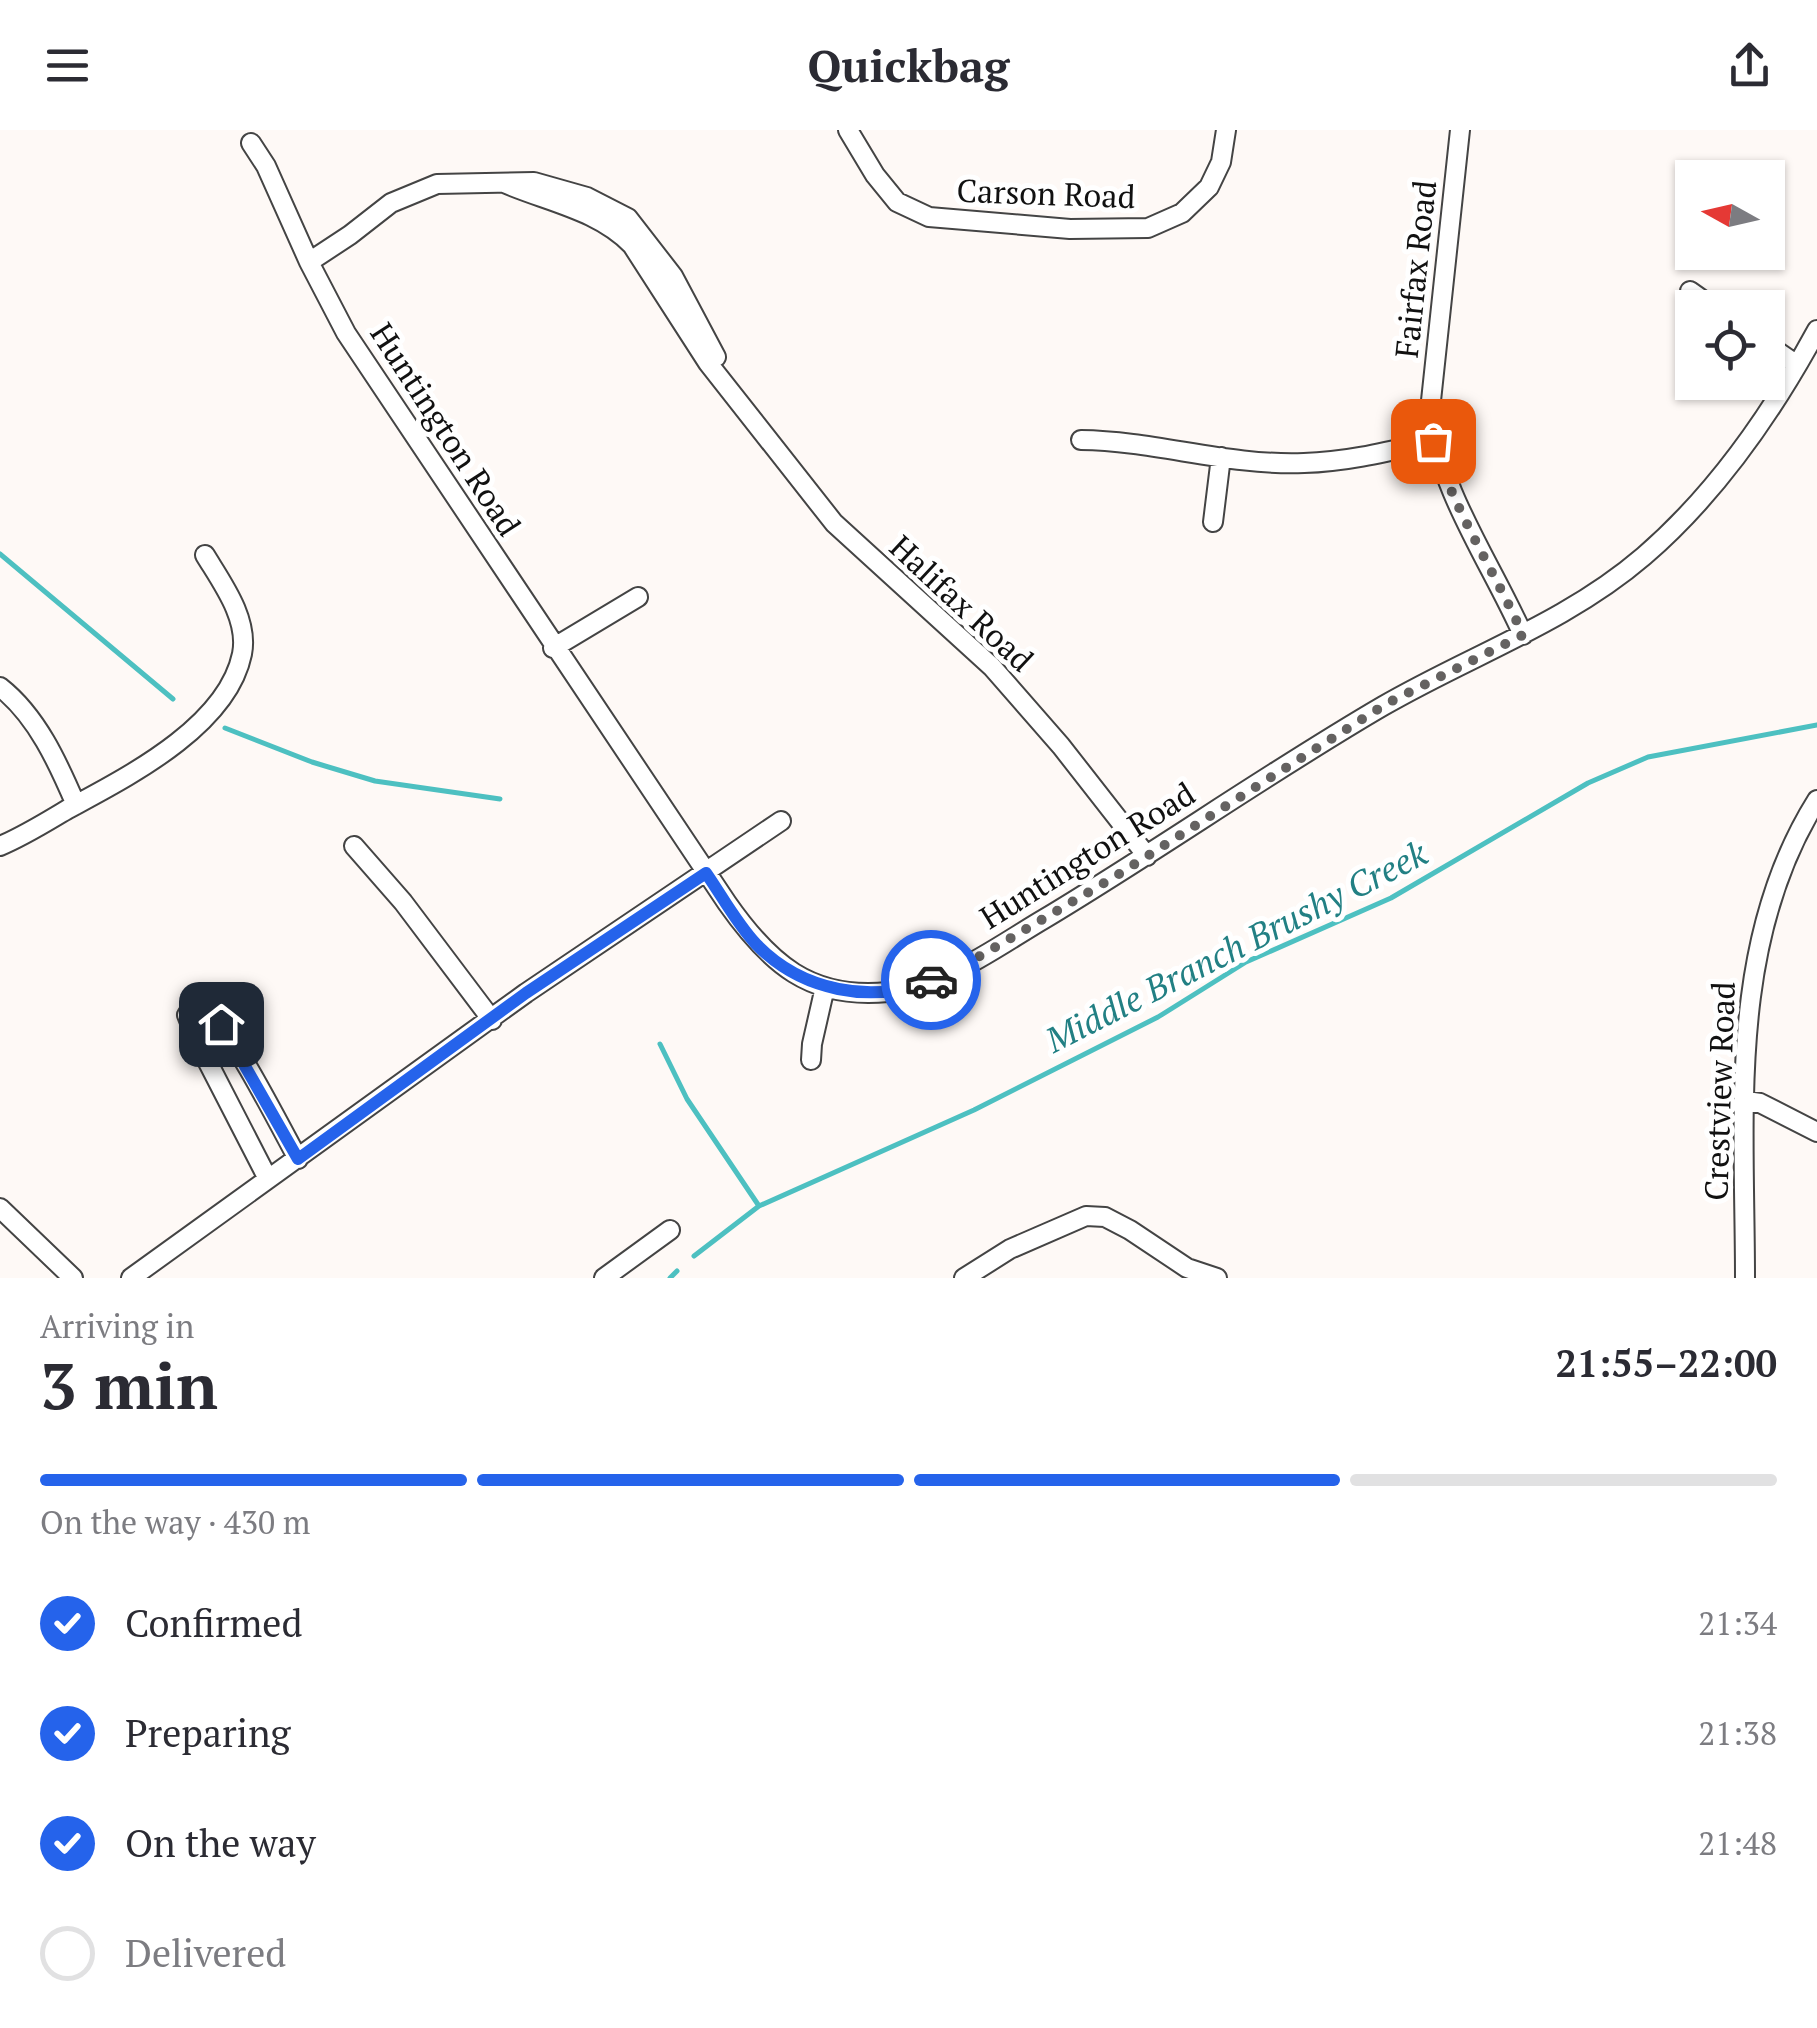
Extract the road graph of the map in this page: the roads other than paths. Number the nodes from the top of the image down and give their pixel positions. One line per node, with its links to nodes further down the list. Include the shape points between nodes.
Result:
1 (848, 130): 2 (street, Carson Road, via 898,202 930,217 1090,229 1148,228 1182,213 1209,187)
2 (1226, 130)
3 (1460, 130): 10 (street, Fairfax Road, via 1430,410)
4 (252, 142): 5 (street, Huntington Road)
5 (309, 262): 16 (street, Huntington Road, via 346,333); 23 (street, Halifax Road, via 390,204 437,184 534,182 628,218 674,276 735,395 834,523 992,667)
6 (1817, 330): 8 (street, Huntington Road)
7 (1785, 356): 8 (street)
8 (1798, 365): 15 (street, Huntington Road, via 1734,461 1682,521 1597,592)
9 (1081, 440): 11 (street)
10 (1433, 441): 11 (street, via 1302,464); 15 (street, Fairfax Road)
11 (1221, 457): 12 (street)
12 (1212, 522)
13 (204, 555): 19 (street, via 242,633 242,654 228,685 172,746)
14 (638, 597): 16 (street)
15 (1523, 635): 23 (street, Huntington Road, via 1386,704)
16 (554, 648): 24 (street, Huntington Road)
17 (0, 687): 19 (street, via 58,762)
18 (1817, 800): 30 (street, Crestview Road, via 1764,915 1751,978)
19 (76, 805): 21 (street)
20 (781, 822): 24 (street)
21 (0, 846)
22 (354, 846): 26 (street)
23 (1146, 856): 25 (street, Huntington Road, via 923,983 890,992)
24 (706, 873): 25 (street, Huntington Road, via 755,943 785,970); 26 (street)
25 (826, 987): 28 (street)
26 (492, 1020): 32 (street)
27 (234, 1044): 29 (street); 29 (street, via 204,1000 194,1004 187,1015); 32 (street)
28 (812, 1060)
29 (208, 1062): 33 (street)
30 (1746, 1101): 31 (street); 41 (street, Crestview Road)
31 (1817, 1132)
32 (298, 1159): 33 (street)
33 (268, 1179): 37 (street)
34 (0, 1208): 36 (street)
35 (670, 1230): 38 (street)
36 (73, 1278)
37 (131, 1278)
38 (604, 1278)
39 (964, 1278): 40 (street, via 1010,1249 1086,1216 1104,1217 1186,1268)
40 (1217, 1278)
41 (1744, 1278)

